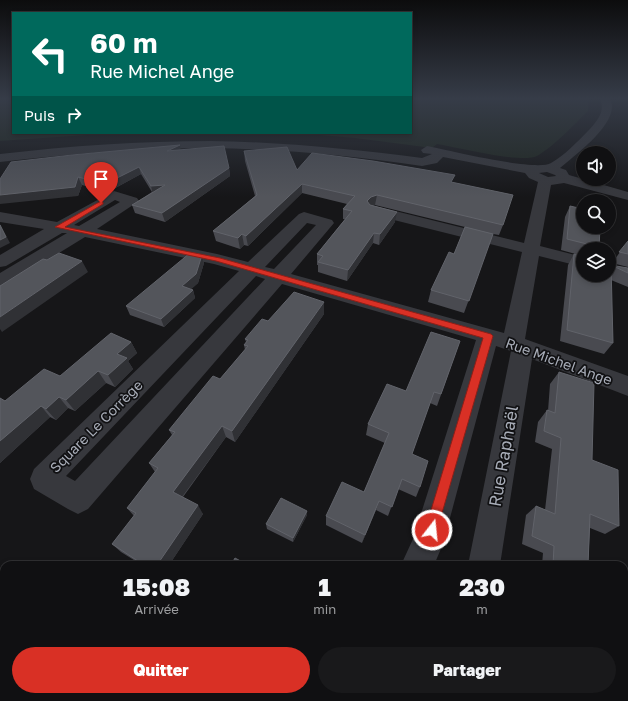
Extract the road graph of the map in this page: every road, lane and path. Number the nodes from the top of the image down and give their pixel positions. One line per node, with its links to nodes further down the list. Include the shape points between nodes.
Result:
1 (591, 132): 7 (street)
2 (148, 134): 3 (street)
3 (0, 148)
4 (417, 148): 5 (street)
5 (440, 152): 6 (street, via 433,160 422,162 312,148 204,144 106,147); 7 (street)
6 (0, 158)
7 (543, 173): 8 (street, via 558,181 563,178); 13 (street, Rue Raphaël)
8 (628, 196)
9 (375, 211): 13 (street)
10 (0, 217): 11 (street, Rue Michel Ange)
11 (59, 227): 12 (street, Rue Michel Ange); 12 (street, via 114,195 132,201); 15 (street)
12 (82, 232): 16 (street, Rue Michel Ange, via 217,259); 18 (street)
13 (532, 249): 14 (street); 19 (street, Rue Raphaël)
14 (576, 260)
15 (0, 262)
16 (252, 269): 17 (street, Rue Michel Ange); 17 (street, Square Le Corrège, via 304,217 326,223); 17 (street, Square Le Corrège, via 44,479 78,499)
17 (278, 276): 19 (street, Rue Michel Ange)
18 (0, 281)
19 (508, 342): 20 (street, Rue Michel Ange); 21 (street, Rue Raphaël); 22 (street, Rue Raphaël)
20 (628, 386)
21 (419, 561)
22 (484, 561)

